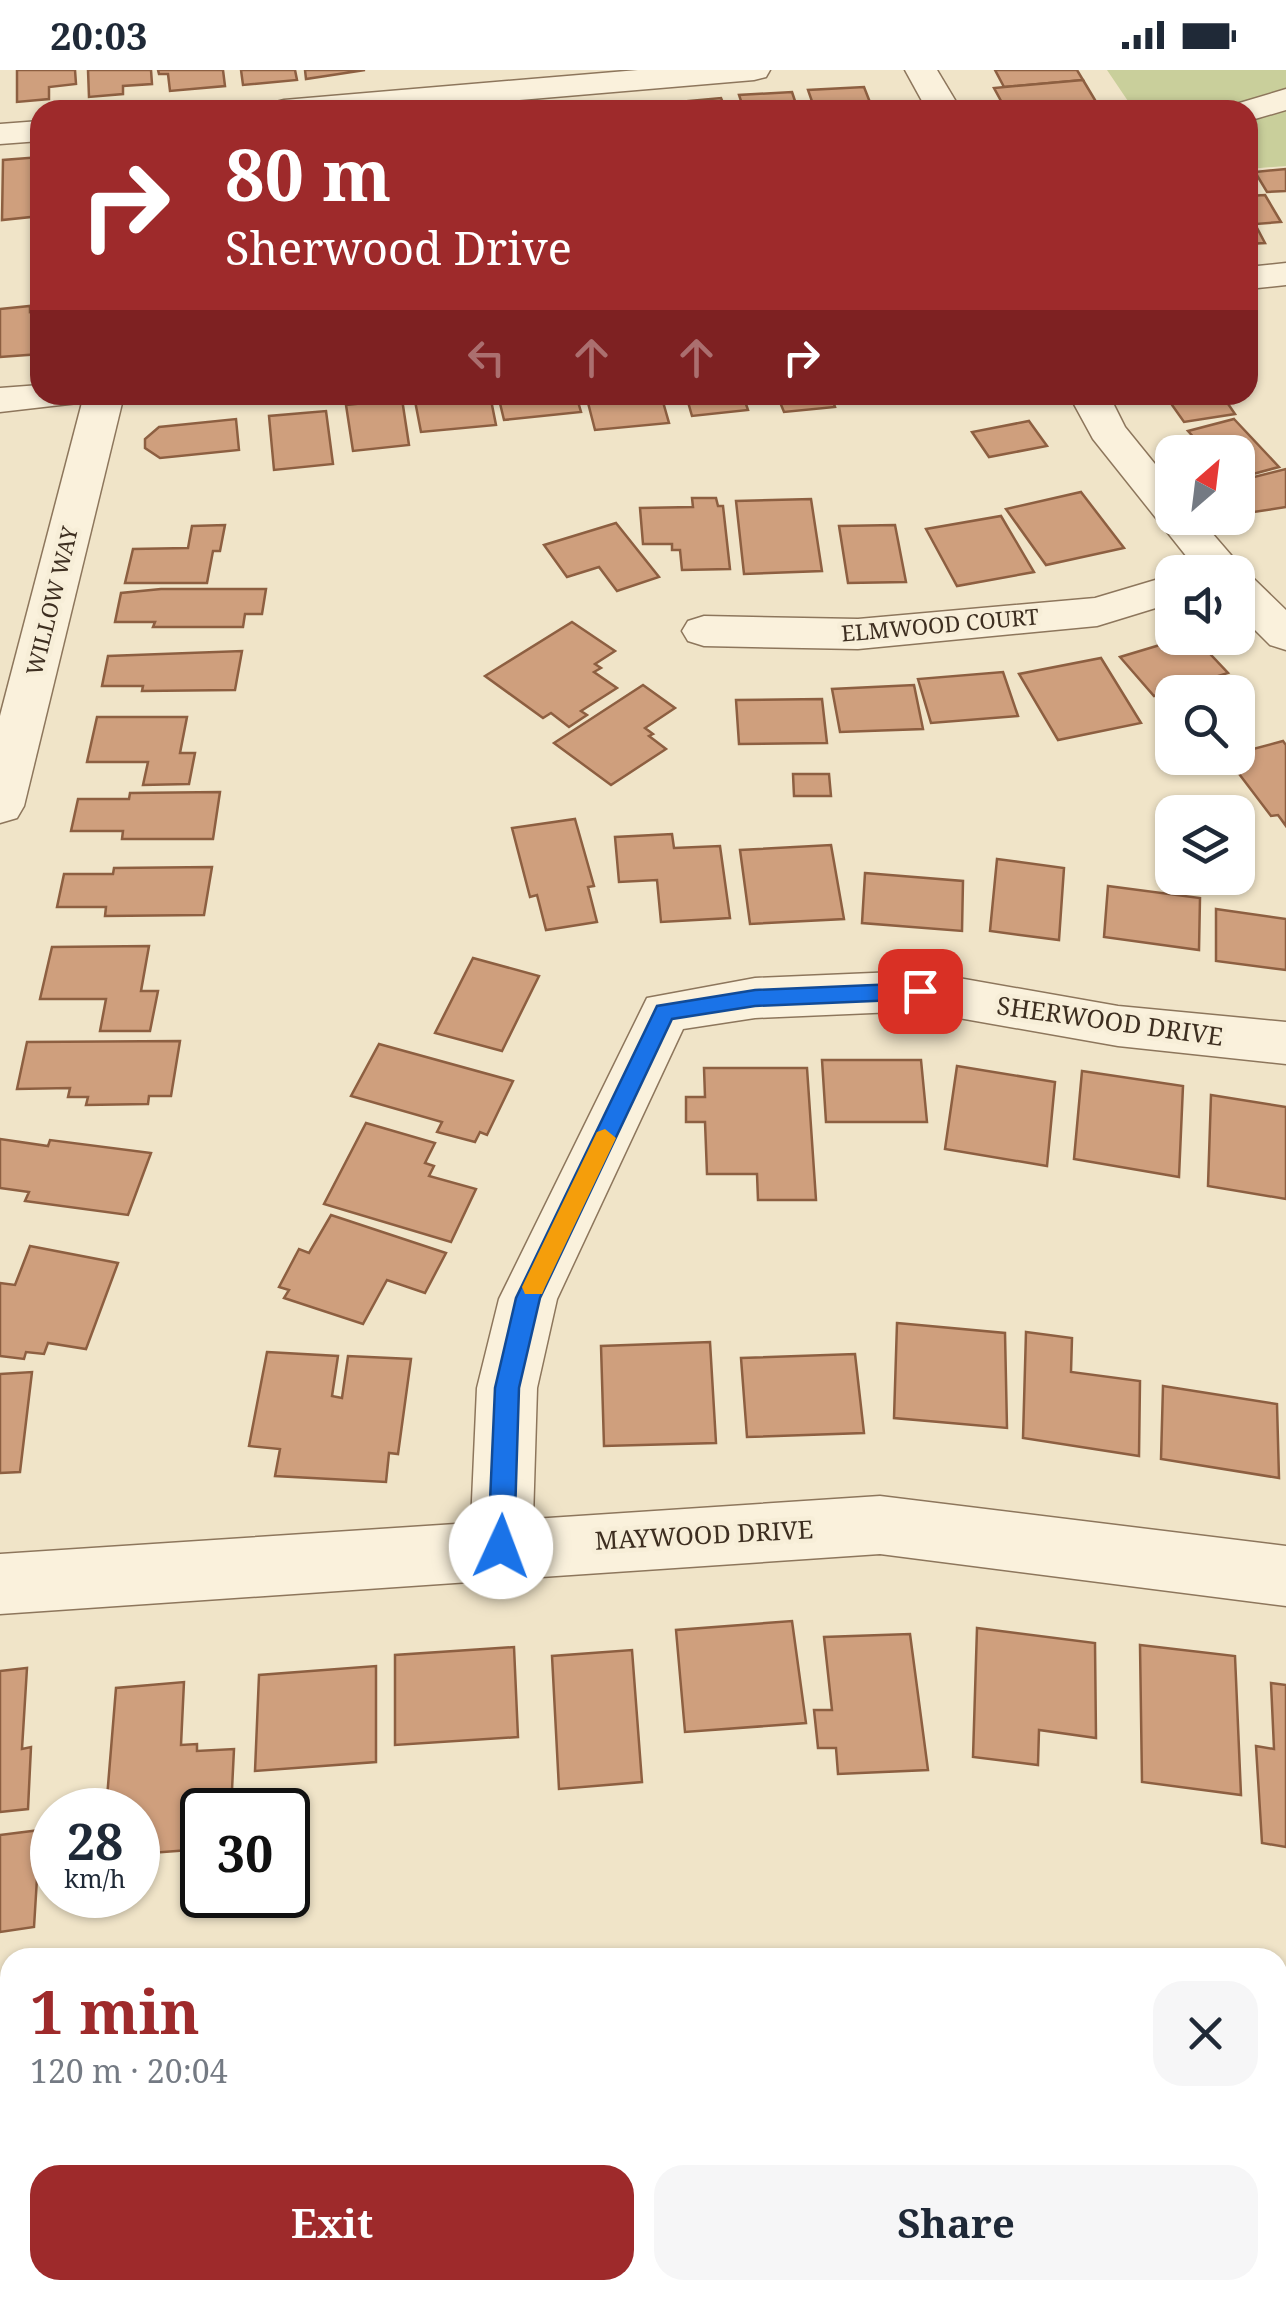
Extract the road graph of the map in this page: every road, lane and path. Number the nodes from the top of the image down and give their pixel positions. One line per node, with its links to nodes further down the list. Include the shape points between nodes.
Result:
1 (754, 70): 4 (street)
2 (921, 70): 5 (street)
3 (1286, 99): 6 (street)
4 (402, 100)
5 (938, 100)
6 (1258, 108)
7 (30, 132): 8 (street)
8 (0, 134)
9 (1286, 274): 10 (street)
10 (1258, 277)
11 (30, 398): 12 (street)
12 (0, 400)
13 (101, 405): 22 (street, WILLOW WAY)
14 (1094, 405): 15 (street)
15 (1155, 490)
16 (1191, 535): 17 (street)
17 (1208, 555)
18 (1155, 594): 20 (street, ELMWOOD COURT, via 1096,612 878,632)
19 (1255, 605): 21 (street)
20 (704, 632)
21 (1286, 636)
22 (0, 806)
23 (1286, 1044): 24 (street, SHERWOOD DRIVE, via 1118,1026 920,991 755,998 665,1012 528,1298 507,1388)
24 (501, 1547): 25 (street, MAYWOOD DRIVE, via 880,1525); 26 (street, MAYWOOD DRIVE)
25 (1286, 1576)
26 (0, 1584)

